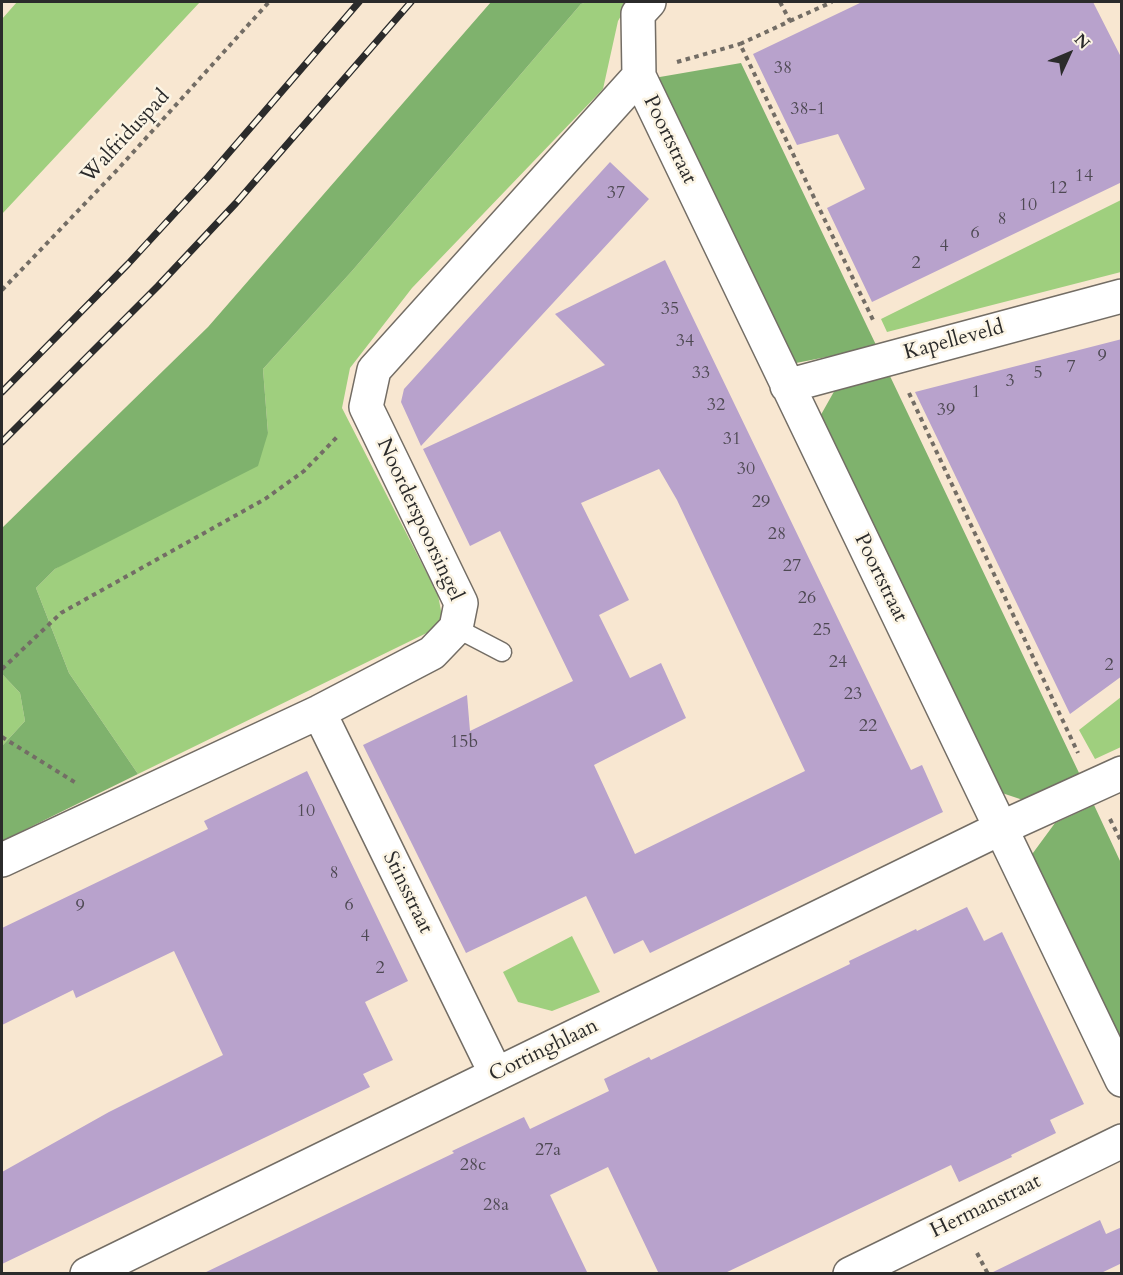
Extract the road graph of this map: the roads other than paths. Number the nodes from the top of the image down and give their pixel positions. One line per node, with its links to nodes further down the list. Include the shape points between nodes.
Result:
1 (649, 2): 2 (street, via 638,14)
2 (639, 76): 4 (street, Poortstraat); 5 (street, Noorderspoorsingel, via 374,370 366,407 461,603)
3 (1122, 296): 4 (street, Kapelleveld)
4 (787, 386): 9 (street, Poortstraat)
5 (456, 628): 6 (lane); 7 (street, Noorderspoorsingel, via 432,653)
6 (502, 652)
7 (319, 712): 10 (street, Noorderspoorsingel); 11 (street, Stinsstraat)
8 (1108, 780): 9 (street, Cortinghlaan)
9 (1000, 828): 11 (street, Cortinghlaan); 12 (street, Poortstraat)
10 (2, 860)
11 (496, 1074): 14 (street, Cortinghlaan)
12 (1122, 1080)
13 (1122, 1141): 15 (street, Hermanstraat)
14 (87, 1274)
15 (850, 1274)

